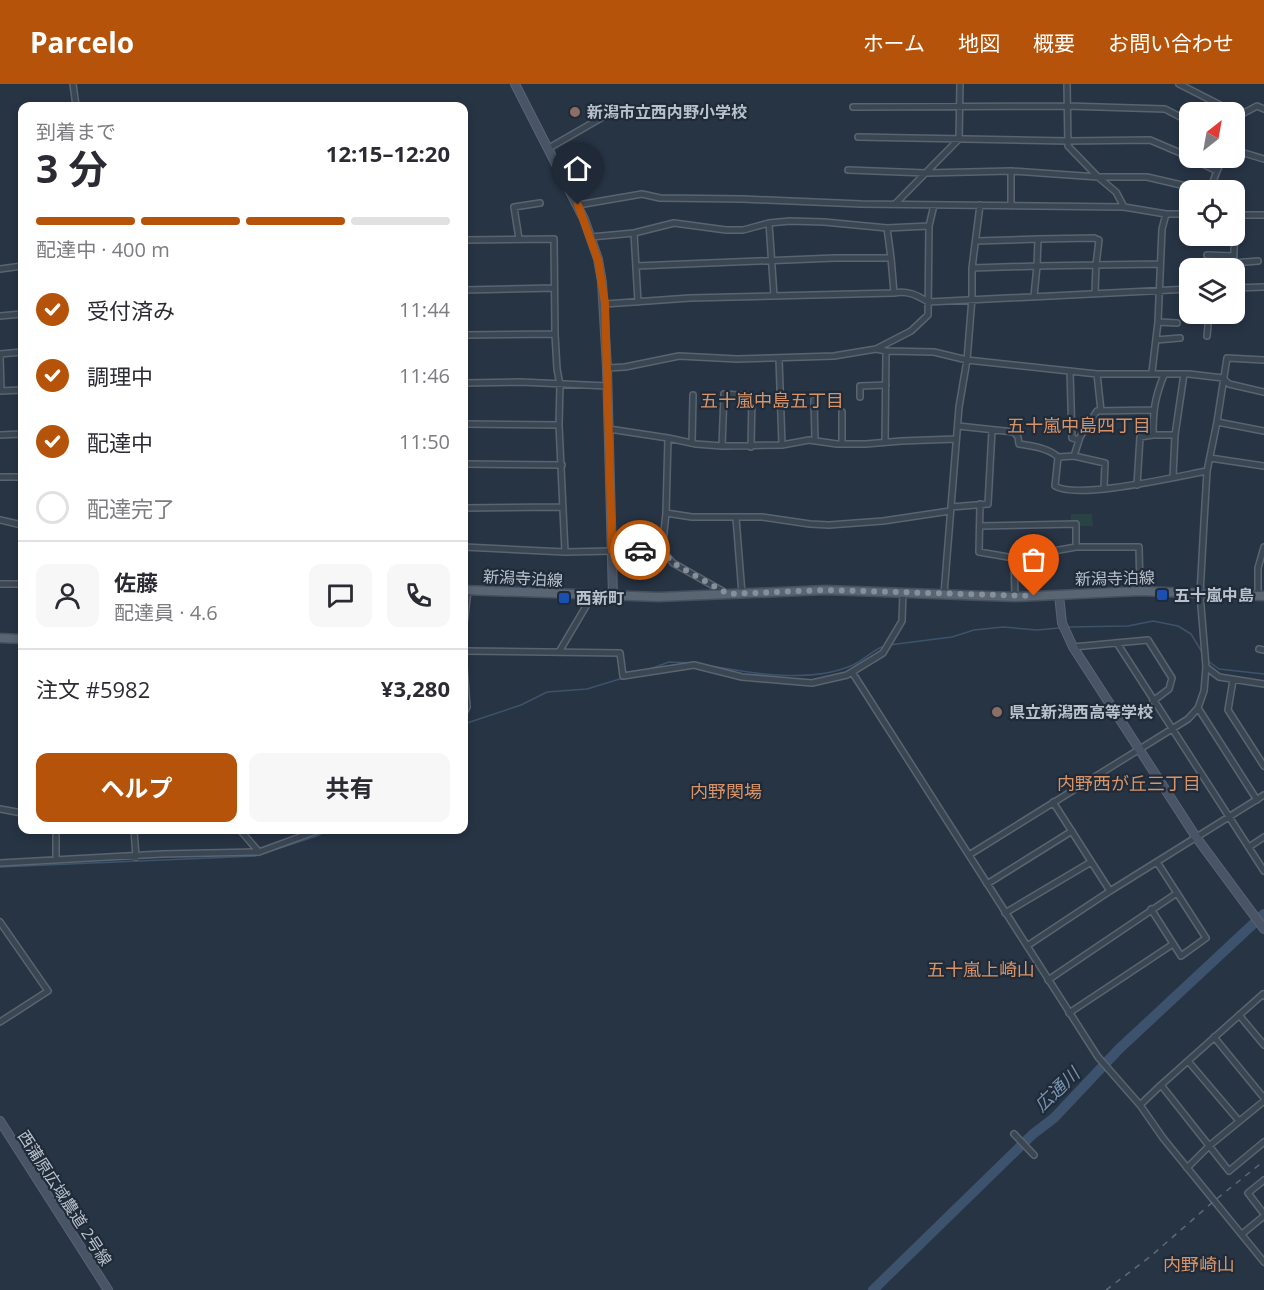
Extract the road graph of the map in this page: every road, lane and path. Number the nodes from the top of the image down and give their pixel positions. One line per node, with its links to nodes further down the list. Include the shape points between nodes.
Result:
1 (73, 84): 6 (street)
2 (515, 84): 18 (street)
3 (960, 84): 10 (street)
4 (1067, 84): 8 (street)
5 (1179, 84): 7 (street)
6 (75, 102)
7 (1212, 102)
8 (1067, 106): 10 (street); 13 (street, via 1165,109); 17 (street)
9 (853, 107): 10 (street)
10 (960, 108): 16 (street)
11 (1264, 109): 12 (street, via 1257,106)
12 (1245, 111)
13 (1179, 116)
14 (601, 118): 18 (street)
15 (858, 137): 16 (street)
16 (959, 139): 17 (street); 27 (street)
17 (1067, 141): 19 (street, via 1150,140); 28 (street)
18 (549, 148): 33 (street)
19 (1179, 152)
20 (1245, 153): 21 (street)
21 (1264, 159)
22 (1211, 168): 26 (street)
23 (1218, 168): 26 (street)
24 (848, 170): 27 (street)
25 (1011, 171): 27 (street); 28 (street); 36 (street)
26 (1217, 171): 29 (street)
27 (926, 173): 32 (street)
28 (1098, 177): 30 (street, via 1147,177); 37 (street, via 1116,192)
29 (1214, 180)
30 (1179, 184)
31 (540, 203): 47 (street, via 514,207)
32 (895, 204): 33 (street, via 660,198 642,194); 34 (street)
33 (578, 205): 46 (street)
34 (934, 205): 35 (street); 43 (street)
35 (980, 205): 36 (street); 50 (street)
36 (1011, 206): 37 (street)
37 (1124, 207): 38 (street)
38 (1166, 214): 39 (street); 57 (street)
39 (1179, 214)
40 (1245, 215): 41 (street)
41 (1264, 215)
42 (769, 223): 44 (street, via 824,222); 45 (street, via 743,230 674,224); 55 (street)
43 (929, 226): 44 (street); 76 (street)
44 (887, 228): 52 (street)
45 (634, 233): 46 (street); 59 (street)
46 (591, 237): 77 (street)
47 (519, 239): 49 (street); 64 (street, via 554,239)
48 (1038, 239): 50 (street); 58 (street, via 1099,240); 60 (street)
49 (468, 240)
50 (976, 241): 62 (street)
51 (1207, 255): 53 (street)
52 (891, 258): 55 (street); 70 (street)
53 (1217, 258)
54 (1258, 261): 56 (street)
55 (771, 262): 59 (street); 72 (street)
56 (1245, 262)
57 (1160, 264): 58 (street); 68 (street)
58 (1096, 265): 60 (street); 71 (street)
59 (636, 266): 75 (street)
60 (1037, 266): 62 (street); 73 (street)
61 (18, 267): 63 (street)
62 (972, 268): 74 (street)
63 (0, 270)
64 (554, 288): 67 (street); 83 (street)
65 (1245, 288): 66 (street)
66 (1264, 288)
67 (468, 290)
68 (1158, 290): 69 (street); 71 (street); 80 (street)
69 (1179, 290)
70 (894, 293): 72 (street); 76 (street, via 903,291)
71 (1095, 293): 73 (street)
72 (774, 296): 75 (street)
73 (1034, 296): 74 (street)
74 (972, 298): 76 (street); 93 (street)
75 (638, 302): 77 (street)
76 (928, 302): 88 (street, via 928,315 911,331)
77 (605, 303): 95 (street)
78 (18, 314): 79 (street)
79 (0, 316)
80 (1158, 322): 81 (street); 87 (street)
81 (1177, 323)
82 (1209, 324): 85 (street)
83 (555, 334): 84 (street); 103 (street)
84 (468, 335)
85 (1208, 336)
86 (1180, 338): 87 (street)
87 (1156, 340): 97 (street)
88 (876, 349): 89 (street); 92 (street, via 834,356)
89 (886, 351): 93 (street, via 934,352); 104 (street)
90 (18, 353): 91 (street)
91 (0, 355): 107 (street)
92 (779, 358): 95 (street, via 679,356); 133 (street)
93 (967, 360): 96 (street); 118 (street)
94 (1264, 360): 101 (street, via 1227,358)
95 (607, 368): 105 (street)
96 (1070, 371): 98 (street); 128 (street, via 1072,438)
97 (1152, 372): 98 (street); 100 (street)
98 (1097, 374): 113 (street)
99 (1184, 374): 100 (street); 101 (street); 125 (street)
100 (1164, 375): 112 (street)
101 (1223, 378): 108 (street, via 1229,384); 115 (street)
102 (468, 383): 103 (street)
103 (561, 385): 105 (street); 117 (street)
104 (886, 385): 110 (street, via 860,386); 130 (street)
105 (608, 386): 119 (street)
106 (18, 390): 107 (street)
107 (1, 391)
108 (1264, 392)
109 (693, 395): 131 (street)
110 (860, 397)
111 (814, 400): 129 (street)
112 (1153, 410): 113 (street); 124 (street)
113 (1101, 411): 128 (street, via 1097,411)
114 (842, 412): 132 (street)
115 (1218, 422): 121 (street); 138 (street)
116 (468, 424): 117 (street)
117 (560, 425): 140 (street)
118 (958, 426): 120 (street); 127 (street)
119 (609, 429): 126 (street); 160 (street)
120 (992, 430): 137 (street, via 1014,432 1019,444); 148 (street, via 988,504)
121 (1264, 431)
122 (18, 434): 123 (street)
123 (0, 435)
124 (1153, 435): 125 (street); 146 (street, via 1140,437)
125 (1175, 435): 145 (street)
126 (668, 438): 131 (street); 152 (street)
127 (957, 439): 130 (street); 151 (street)
128 (1079, 440): 136 (street)
129 (815, 441): 132 (street); 133 (street)
130 (885, 442): 132 (street)
131 (692, 443): 134 (street)
132 (842, 444)
133 (782, 445): 135 (street)
134 (722, 446): 135 (street); 135 (street, via 724,393 752,396)
135 (751, 447)
136 (1074, 456): 137 (street); 147 (street, via 1105,463)
137 (1058, 457): 147 (street, via 1055,486)
138 (1210, 458): 141 (street); 142 (street)
139 (468, 464): 140 (street)
140 (562, 465): 149 (street)
141 (1264, 466)
142 (1207, 471): 145 (street); 172 (street)
143 (0, 477): 144 (street)
144 (18, 477)
145 (1173, 477): 146 (street)
146 (1137, 486): 147 (street)
147 (1104, 488)
148 (980, 504): 151 (street); 156 (street)
149 (563, 507): 150 (street); 162 (street)
150 (468, 508)
151 (950, 509): 153 (street, via 883,521 829,525); 171 (street)
152 (666, 513): 153 (street); 161 (street)
153 (736, 518): 170 (street)
154 (0, 520): 155 (street)
155 (18, 524)
156 (980, 526): 158 (street, via 1076,524); 163 (street, via 979,552)
157 (468, 547): 162 (street)
158 (1076, 547): 163 (street); 167 (street, via 1139,547)
159 (1264, 547): 176 (street, via 1258,568)
160 (612, 550): 161 (street); 162 (street); 175 (street)
161 (662, 550): 169 (street, via 673,563)
162 (565, 552)
163 (1014, 558): 177 (street)
164 (0, 584): 165 (street)
165 (18, 584)
166 (468, 590): 174 (main road, 新潟寺泊線)
167 (1140, 591): 172 (main road, 新潟寺泊線); 173 (main road, 新潟寺泊線)
168 (903, 592): 170 (main road, 新潟寺泊線); 171 (main road, 新潟寺泊線); 185 (street, via 902,621 883,653)
169 (728, 594): 170 (main road, 新潟寺泊線); 175 (main road, 新潟寺泊線)
170 (742, 594)
171 (944, 594): 177 (main road, 新潟寺泊線)
172 (1200, 594): 176 (main road, 新潟寺泊線); 184 (street)
173 (1059, 595): 177 (main road, 新潟寺泊線); 181 (street, via 1062,623)
174 (592, 596): 175 (main road, 新潟寺泊線); 183 (street)
175 (613, 596)
176 (1261, 596)
177 (1015, 597)
178 (0, 639): 179 (main road)
179 (18, 639)
180 (1117, 643): 181 (street); 188 (street); 188 (street, via 1148,640 1166,668 1172,678 1169,689)
181 (1073, 647): 191 (street)
182 (468, 651): 183 (street)
183 (559, 652): 185 (street, via 620,653 623,676 694,664 742,677 812,683)
184 (1206, 667): 186 (street); 189 (street)
185 (852, 672): 208 (street)
186 (1233, 680): 187 (street); 192 (street, via 1228,710)
187 (1264, 684)
188 (1153, 700): 190 (street)
189 (1198, 708): 190 (street); 194 (street)
190 (1172, 729): 191 (street); 198 (street)
191 (1140, 749): 195 (street); 204 (street)
192 (1264, 766)
193 (1264, 795): 194 (street)
194 (1257, 800): 198 (street)
195 (1053, 802): 199 (street); 208 (street)
196 (0, 809): 197 (street)
197 (18, 812)
198 (1230, 816): 204 (street); 206 (street)
199 (1072, 831): 211 (street); 215 (street)
200 (56, 834): 210 (street)
201 (134, 834): 209 (street)
202 (243, 834): 207 (street)
203 (309, 834): 207 (street)
204 (1196, 837): 212 (street); 221 (street)
205 (1264, 837): 206 (street)
206 (1249, 847): 214 (street)
207 (259, 852): 209 (street)
208 (969, 855): 215 (street)
209 (136, 857): 210 (street)
210 (56, 860): 213 (street)
211 (1091, 862): 216 (street); 219 (street)
212 (1157, 862): 216 (street); 217 (street)
213 (0, 863)
214 (1264, 871)
215 (987, 884): 219 (street)
216 (1110, 891): 223 (street)
217 (1177, 893): 218 (street); 222 (street, via 1206,938 1181,956)
218 (1151, 909): 222 (street); 224 (street)
219 (1005, 913): 223 (street)
220 (0, 922): 228 (street, via 48,991)
221 (1264, 929)
222 (1173, 944): 226 (street)
223 (1028, 946): 224 (street)
224 (1048, 980): 226 (street)
225 (1264, 996): 227 (street)
226 (1069, 1013): 234 (street, via 1101,1060)
227 (1239, 1015): 229 (street); 230 (street)
228 (0, 1022)
229 (1214, 1037): 231 (street); 233 (street)
230 (1264, 1044)
231 (1188, 1061): 232 (street); 236 (street)
232 (1161, 1084): 234 (street); 239 (street)
233 (1264, 1100): 236 (street)
234 (1140, 1105): 241 (street)
235 (0, 1121): 246 (street, 西蒲原広域農道 2号線)
236 (1239, 1121): 239 (street)
237 (1015, 1135): 240 (street)
238 (1264, 1142): 239 (street, via 1229,1171)
239 (1209, 1146): 241 (street)
240 (1034, 1155)
241 (1187, 1168): 244 (street)
242 (1264, 1180): 243 (street, via 1248,1193)
243 (1264, 1215): 244 (street)
244 (1242, 1234): 245 (street)
245 (1264, 1262)
246 (108, 1290)

